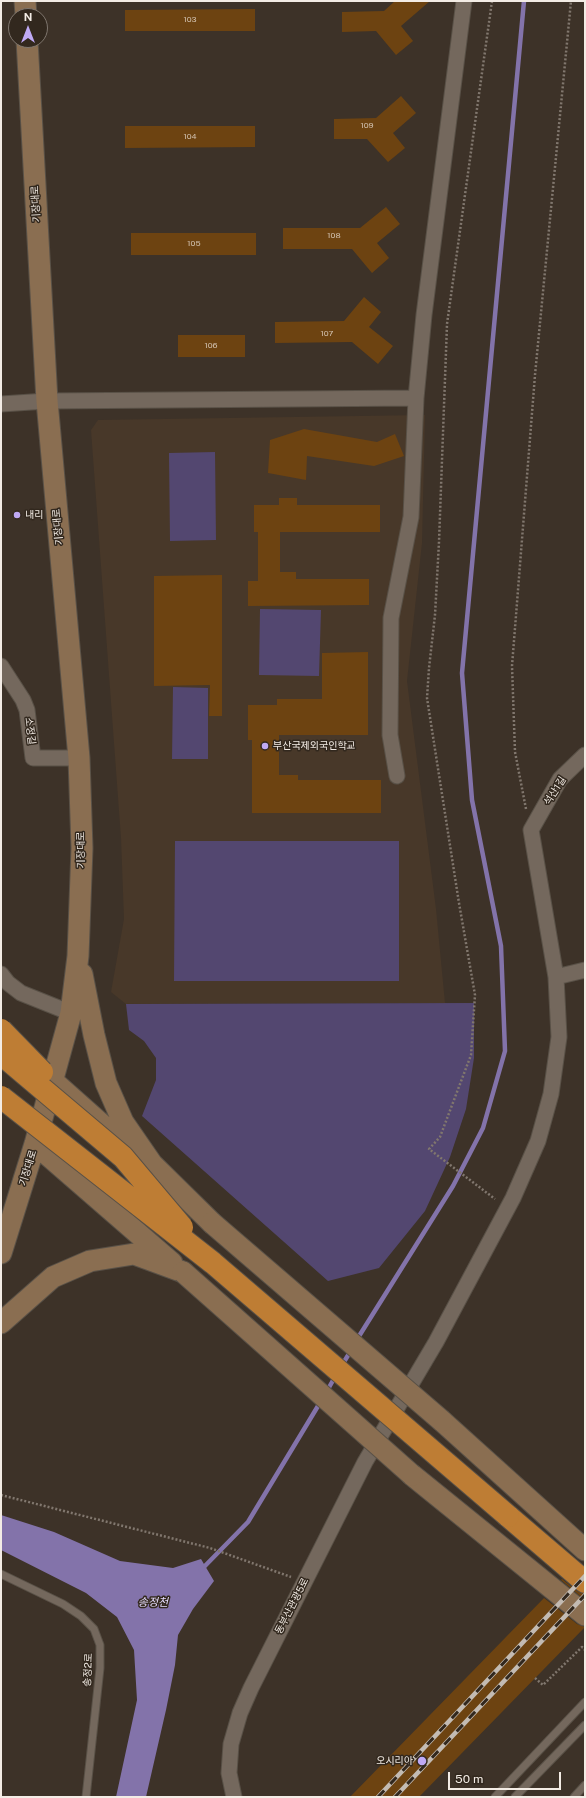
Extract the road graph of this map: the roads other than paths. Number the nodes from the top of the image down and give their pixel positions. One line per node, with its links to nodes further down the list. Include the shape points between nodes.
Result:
1 (464, 1): 3 (street, via 424,315)
2 (27, 48): 4 (main road, 기장대로)
3 (416, 398): 4 (street); 9 (street, via 411,517 391,618 390,735)
4 (47, 401): 5 (street); 8 (main road, 기장대로)
5 (1, 404)
6 (1, 666): 8 (street, 소정길, via 27,710 33,758)
7 (585, 755): 10 (street, 석산1길, via 560,779)
8 (80, 758): 11 (main road, 기장대로, via 82,848)
9 (397, 776)
10 (531, 830): 14 (street, 동부산관광5로)
11 (78, 956): 15 (main road, 기장대로); 22 (main road, via 106,1083 123,1122 152,1164)
12 (585, 970): 14 (street)
13 (1, 974): 15 (street, via 21,993)
14 (556, 977): 35 (street, 동부산관광5로, via 559,1037 551,1094 538,1141 508,1208 436,1342 365,1462 251,1688 234,1729 231,1744 230,1773)
15 (71, 1014): 18 (main road, 기장대로)
16 (1, 1030): 21 (highway, bridge)
17 (1, 1054): 21 (highway, bridge)
18 (54, 1081): 20 (main road, 기장대로); 22 (main road)
19 (1, 1097): 24 (highway, bridge)
20 (35, 1144): 23 (main road, 기장대로); 25 (main road)
21 (123, 1157): 24 (highway, bridge)
22 (212, 1223): 27 (main road, bridge, via 442,1421)
23 (1, 1253)
24 (213, 1263): 29 (highway, bridge)
25 (183, 1272): 26 (main road, via 134,1254 90,1261 53,1277); 30 (main road, bridge, via 412,1475)
26 (1, 1323)
27 (585, 1550)
28 (1, 1574): 34 (lane, 송정2로, via 63,1604 94,1628 100,1645 100,1668)
29 (585, 1582)
30 (585, 1615)
31 (585, 1702): 36 (lane)
32 (585, 1725): 37 (lane)
33 (585, 1785): 38 (lane)
34 (86, 1797)
35 (234, 1797)
36 (495, 1797)
37 (515, 1797)
38 (574, 1797)

